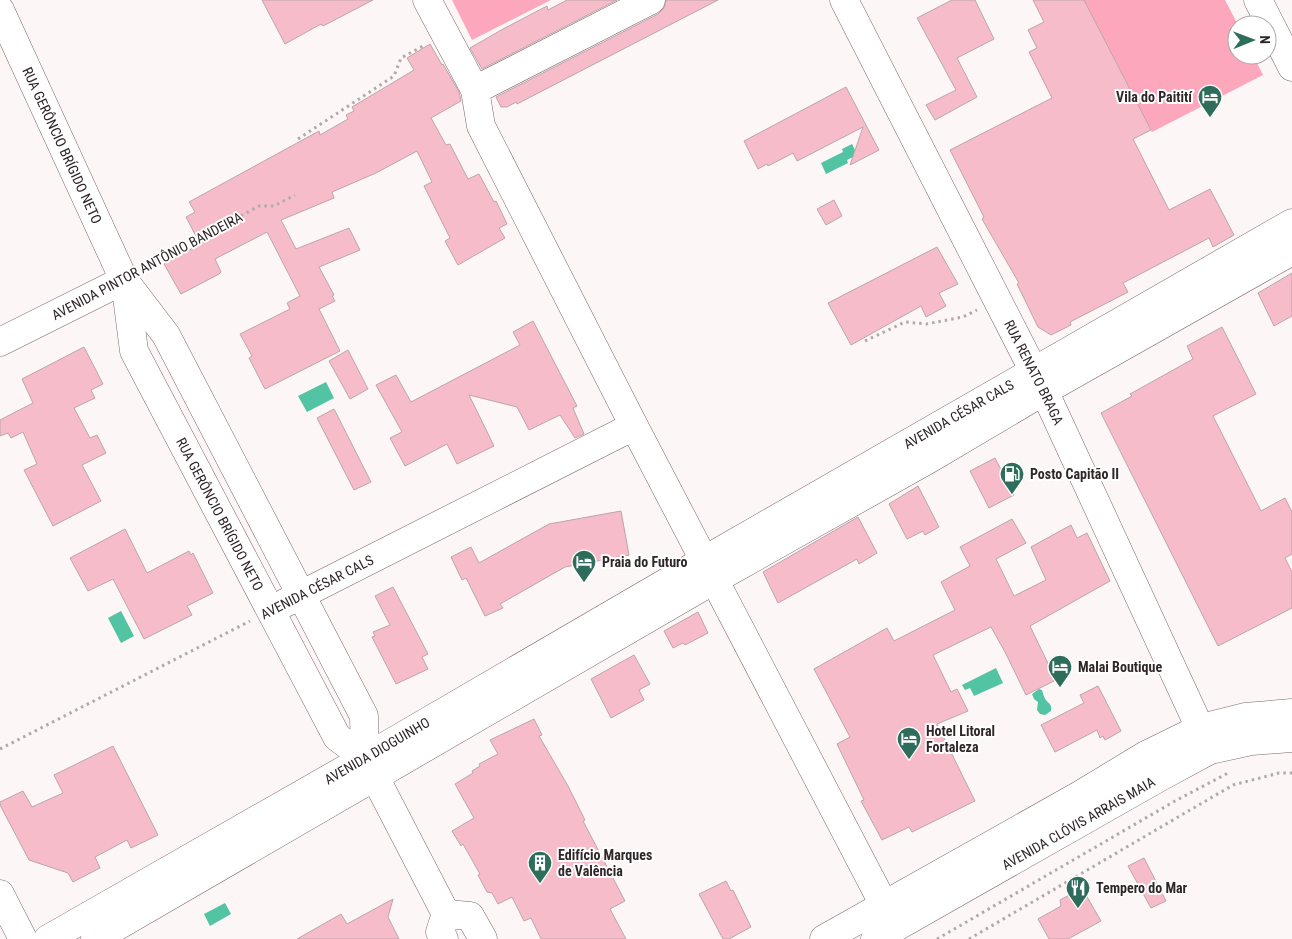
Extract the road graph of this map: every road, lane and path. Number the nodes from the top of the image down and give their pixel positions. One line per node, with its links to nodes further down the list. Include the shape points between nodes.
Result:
1 (428, 0): 6 (street)
2 (651, 0): 8 (street)
3 (844, 0): 14 (street, RUA RENATO BRAGA)
4 (1258, 0): 7 (street)
5 (0, 10): 13 (street, RUA GERÔNCIO BRÍGIDO NETO)
6 (445, 34): 8 (street); 9 (path, via 401,58 394,76)
7 (1292, 67)
8 (475, 90): 18 (street, via 482,126)
9 (298, 139)
10 (295, 195): 13 (path, AVENIDA PINTOR ANTÔNIO BANDEIRA, via 274,206 259,206)
11 (1292, 223): 17 (street, AVENIDA CÉSAR CALS)
12 (1292, 251): 17 (street, AVENIDA CÉSAR CALS)
13 (124, 280): 16 (street, AVENIDA PINTOR ANTÔNIO BANDEIRA); 20 (street, RUA GERÔNCIO BRÍGIDO NETO, via 166,335); 21 (street, RUA GERÔNCIO BRÍGIDO NETO, via 134,351)
14 (998, 300): 15 (path, via 963,317 926,324 905,322); 17 (street, RUA RENATO BRAGA)
15 (865, 341)
16 (0, 342)
17 (1040, 381): 19 (street, AVENIDA CÉSAR CALS, via 929,460); 24 (street, RUA RENATO BRAGA)
18 (634, 426): 19 (street); 20 (street, AVENIDA CÉSAR CALS)
19 (709, 570): 26 (street, AVENIDA DIOGUINHO); 30 (street)
20 (301, 595): 21 (street, AVENIDA CÉSAR CALS); 26 (street, RUA GERÔNCIO BRÍGIDO NETO, via 364,716)
21 (271, 611): 25 (path, AVENIDA CÉSAR CALS); 26 (street, RUA GERÔNCIO BRÍGIDO NETO, via 337,736)
22 (1292, 713): 24 (street, via 1245,717)
23 (1292, 738): 24 (street, AVENIDA CLÓVIS ARRAIS MAIA, via 1251,741)
24 (1206, 739): 30 (street, AVENIDA CLÓVIS ARRAIS MAIA, via 1146,755)
25 (0, 749)
26 (369, 767): 31 (street, RUA GERÔNCIO BRÍGIDO NETO); 33 (street, AVENIDA DIOGUINHO); 34 (street, AVENIDA DIOGUINHO)
27 (1236, 770): 37 (path, via 1175,801)
28 (1292, 773): 38 (path, via 1279,773 1232,785)
29 (0, 894): 32 (street)
30 (885, 924): 36 (street, AVENIDA CLÓVIS ARRAIS MAIA)
31 (445, 926): 35 (street, RUA GERÔNCIO BRÍGIDO NETO, via 470,916)
32 (23, 939)
33 (48, 939)
34 (95, 939)
35 (483, 939)
36 (824, 939)
37 (937, 939)
38 (969, 939)

